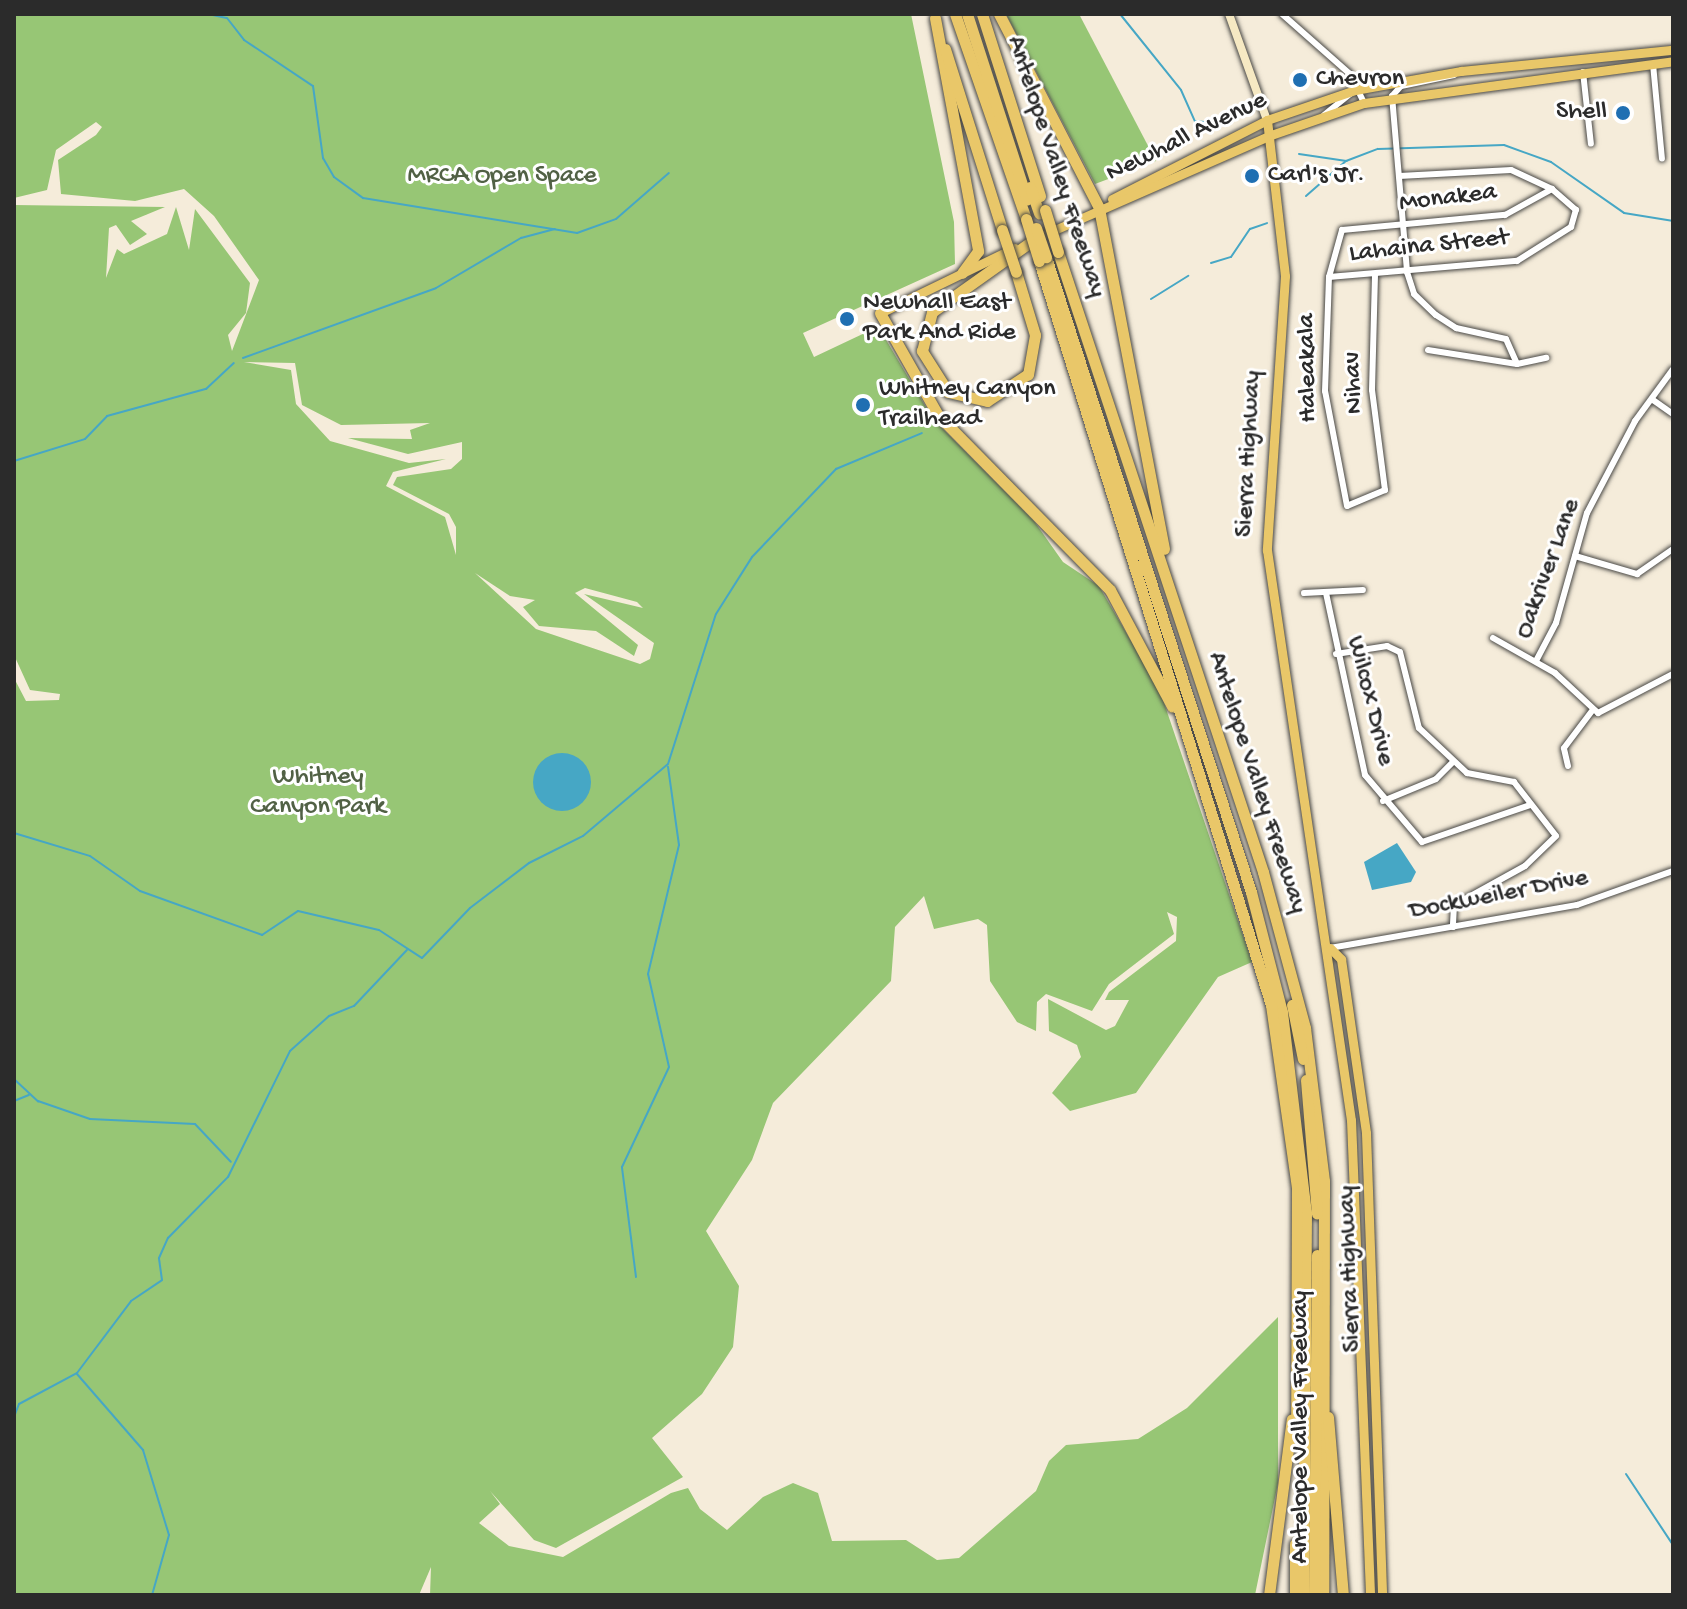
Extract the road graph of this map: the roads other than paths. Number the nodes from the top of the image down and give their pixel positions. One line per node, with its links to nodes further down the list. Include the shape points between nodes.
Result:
1 (955, 14): 27 (highway, Antelope Valley Freeway)
2 (967, 14): 27 (highway)
3 (973, 14): 27 (highway)
4 (982, 14): 27 (highway, Antelope Valley Freeway)
5 (999, 14): 26 (highway)
6 (1229, 14): 20 (main road, Sierra Highway)
7 (1282, 14): 16 (street, via 1346,70)
8 (934, 16): 30 (highway, bridge, via 1002,230 1016,272 1035,335 1028,374 987,401 948,392 924,361 932,312); 33 (highway, via 978,251)
9 (1672, 50): 10 (main road, Newhall Avenue); 13 (main road)
10 (1634, 54): 14 (main road, Newhall Avenue); 15 (main road)
11 (1673, 61): 12 (main road, Newhall Avenue)
12 (1653, 64): 13 (main road, Newhall Avenue); 23 (street)
13 (1635, 66): 15 (main road, Newhall Avenue)
14 (1461, 71): 16 (main road, Newhall Avenue); 17 (street, via 1401,86)
15 (1583, 71): 17 (main road, Newhall Avenue); 22 (street)
16 (1355, 90): 18 (street); 19 (street); 20 (main road, Newhall Avenue)
17 (1392, 96): 18 (main road, Newhall Avenue); 24 (street)
18 (1364, 103): 19 (main road, Newhall Avenue)
19 (1324, 115): 21 (main road, Newhall Avenue)
20 (1267, 120): 21 (main road, Sierra Highway); 26 (main road, Newhall Avenue)
21 (1271, 135): 26 (main road, Newhall Avenue); 63 (main road, Sierra Highway, via 1285,276 1267,550)
22 (1591, 144)
23 (1662, 159)
24 (1399, 176): 25 (street, via 1511,170); 28 (street)
25 (1552, 189): 28 (street, Monakea, via 1505,215); 32 (street, Lahaina Street, via 1576,210 1571,227 1517,261)
26 (1099, 208): 30 (main road, Newhall Avenue); 49 (highway)
27 (1035, 214): 31 (highway, Antelope Valley Freeway, bridge); 31 (highway, Antelope Valley Freeway, bridge)
28 (1400, 225): 29 (street, Monakea); 32 (street)
29 (1342, 230): 35 (street, Haleakala)
30 (1039, 236): 33 (main road, Newhall Avenue)
31 (1049, 256): 49 (highway, Antelope Valley Freeway); 55 (highway, Antelope Valley Freeway); 62 (highway)
32 (1407, 272): 34 (street, Lahaina Street); 39 (street, via 1414,294 1436,315 1456,328 1506,339)
33 (962, 273): 36 (main road, Newhall Avenue)
34 (1375, 275): 35 (street, Lahaina Street); 43 (street, Nihav, via 1372,390 1385,490)
35 (1329, 277): 43 (street, Haleakala, via 1325,391)
36 (880, 313): 55 (highway, via 938,415 1096,571)
37 (1428, 350): 39 (street)
38 (1546, 358): 39 (street)
39 (1517, 364)
40 (1673, 369): 41 (street, Oakriver Lane)
41 (1653, 400): 42 (street); 45 (street, Oakriver Lane, via 1587,513)
42 (1673, 414)
43 (1347, 506)
44 (1673, 549): 45 (street, via 1637,574)
45 (1575, 556): 52 (street, Oakriver Lane)
46 (1363, 590): 48 (street)
47 (1304, 593): 48 (street)
48 (1326, 593): 51 (street, Wilcox Drive)
49 (1173, 596): 62 (highway, Antelope Valley Freeway)
50 (1493, 638): 52 (street)
51 (1336, 654): 56 (street, via 1387,646 1403,654 1411,717); 58 (street, Wilcox Drive, via 1365,775)
52 (1536, 661): 54 (street)
53 (1673, 674): 54 (street, via 1605,712)
54 (1592, 711): 57 (street, via 1564,748)
55 (1184, 721): 62 (highway, Antelope Valley Freeway)
56 (1452, 763): 58 (street, via 1436,779); 59 (street, via 1486,780 1512,780)
57 (1568, 766)
58 (1383, 801): 59 (street, Wilcox Drive, via 1427,842)
59 (1530, 805): 61 (street, via 1556,841 1454,905)
60 (1673, 871): 61 (street, Dockweiler Drive, via 1577,905)
61 (1453, 927): 63 (street, Dockweiler Drive)
62 (1272, 947): 64 (highway, Antelope Valley Freeway); 65 (highway, Antelope Valley Freeway, via 1271,1005 1297,1188); 69 (highway, via 1306,1212)
63 (1330, 948): 73 (main road, Sierra Highway, via 1360,1230); 74 (main road, Sierra Highway, via 1341,959 1371,1195)
64 (1300, 1024): 66 (highway, Antelope Valley Freeway, via 1324,1181); 70 (highway, via 1318,1232)
65 (1296, 1403): 67 (highway); 68 (highway, Antelope Valley Freeway)
66 (1325, 1408): 71 (highway, Antelope Valley Freeway); 72 (highway, via 1333,1430)
67 (1269, 1595)
68 (1295, 1595)
69 (1303, 1595)
70 (1314, 1595)
71 (1323, 1595)
72 (1343, 1595)
73 (1370, 1595)
74 (1382, 1595)

